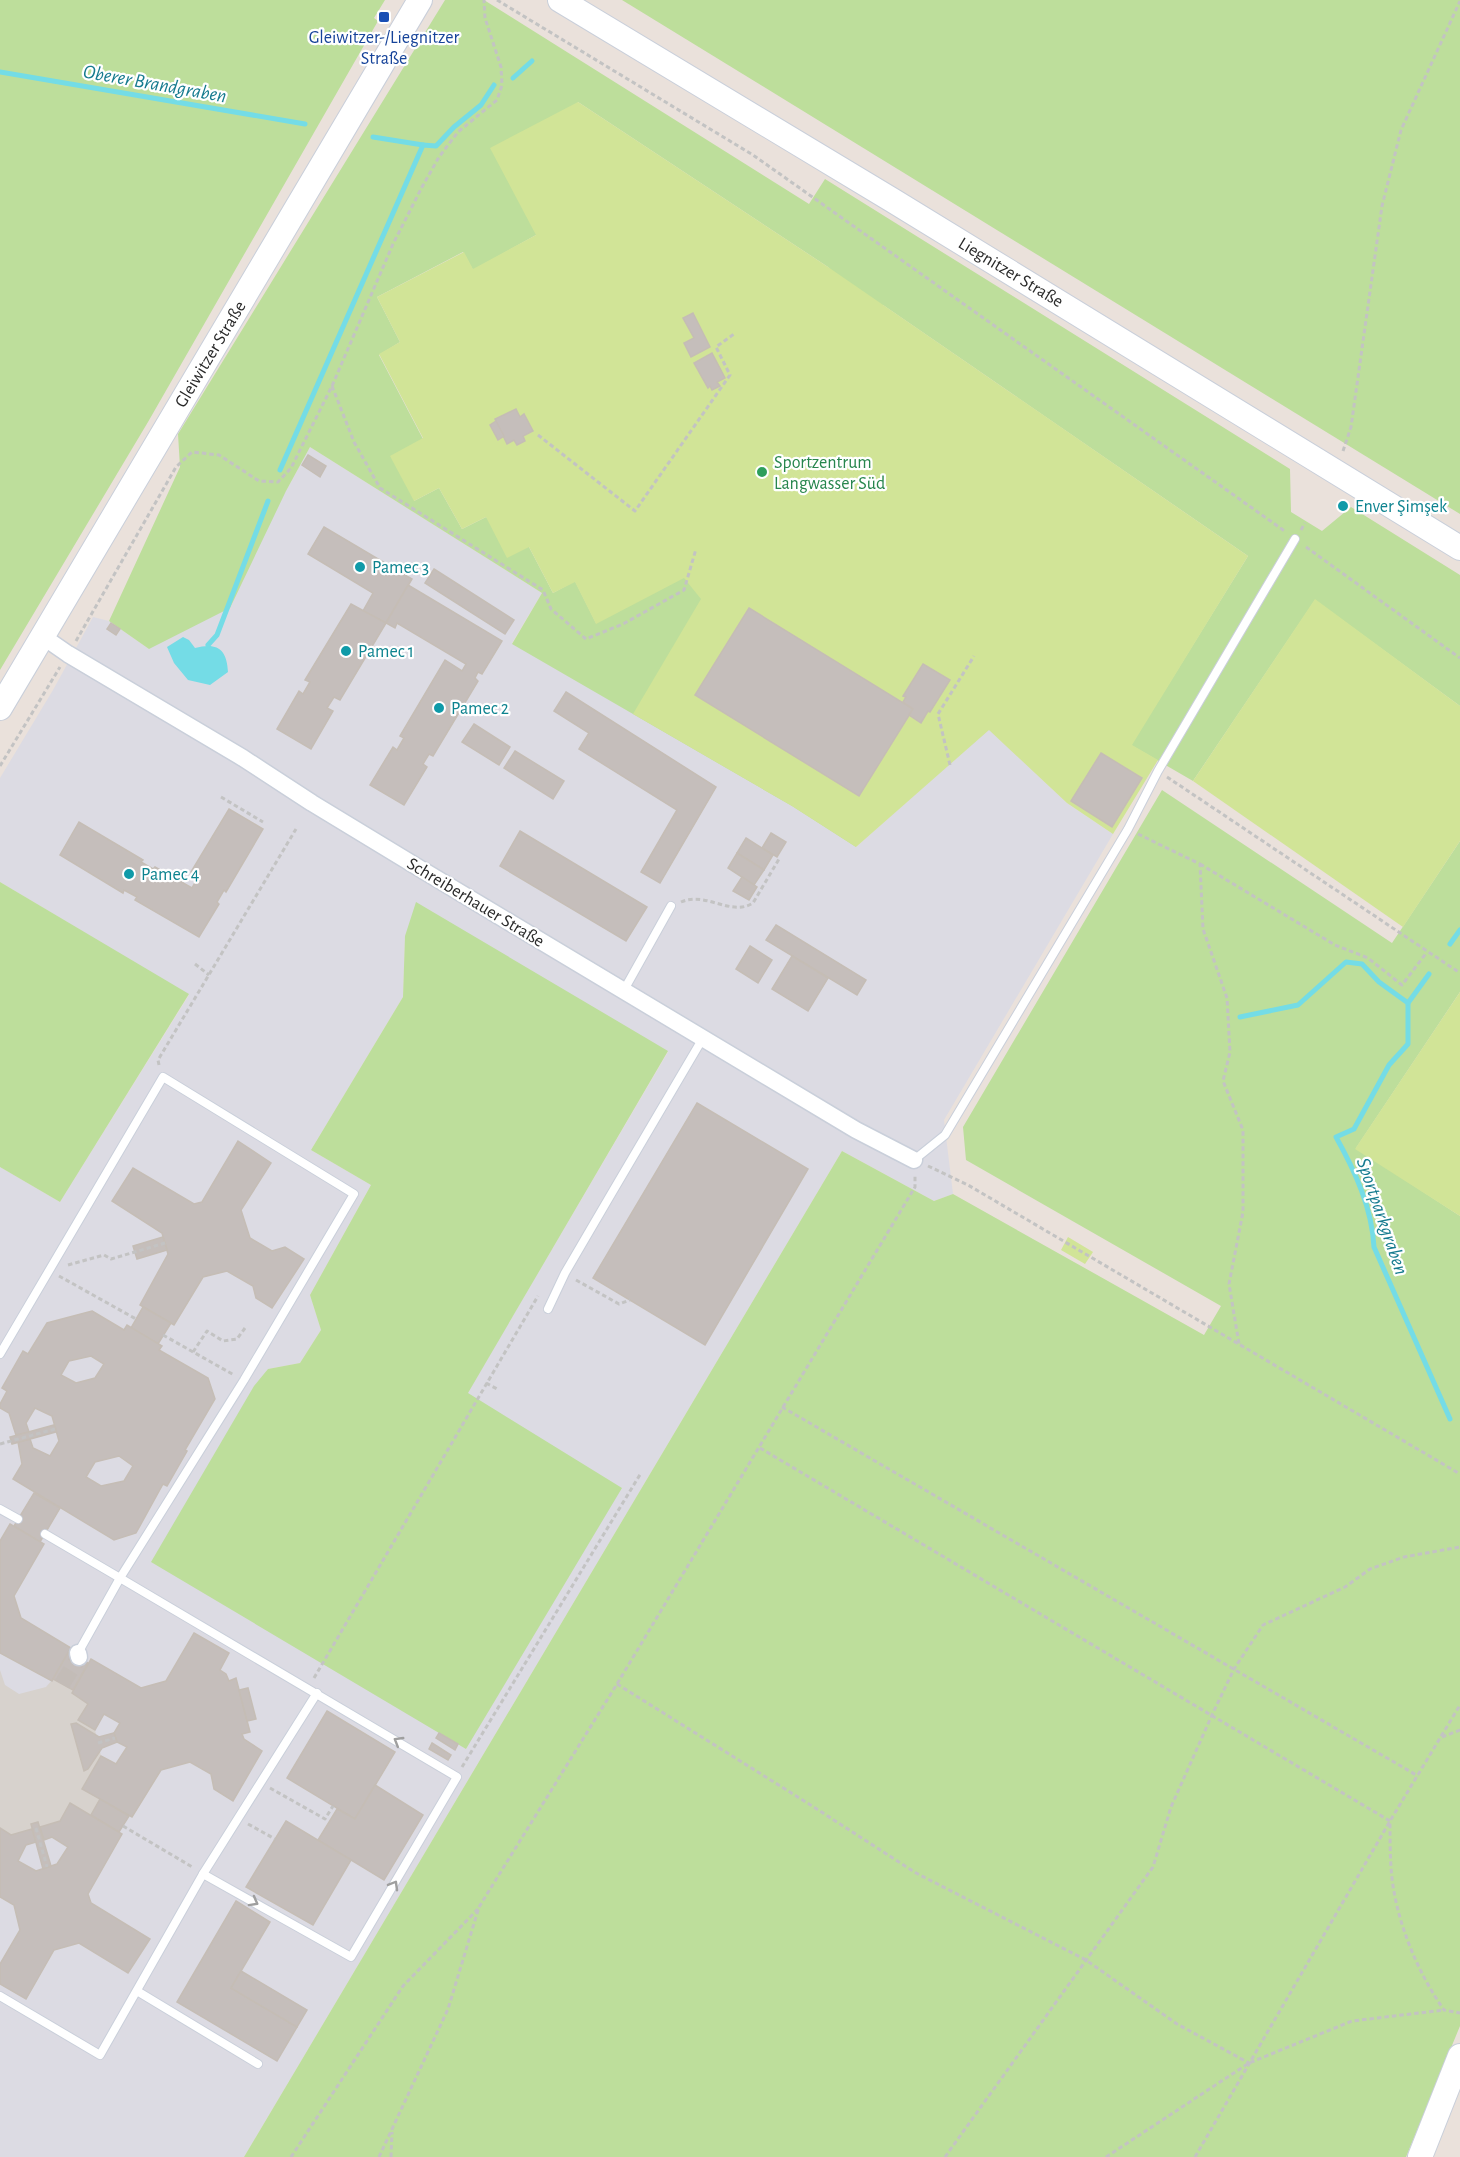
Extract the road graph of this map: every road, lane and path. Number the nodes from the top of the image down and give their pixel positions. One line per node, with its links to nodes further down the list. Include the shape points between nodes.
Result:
1 (420, 0): 13 (main road, Gleiwitzer Straße)
2 (484, 0): 7 (path, via 485,18 501,67 502,85 497,100 458,132 422,187)
3 (497, 0): 10 (path, via 753,155)
4 (560, 0): 9 (main road, Liegnitzer Straße)
5 (1460, 1): 9 (path, via 1401,130 1382,206 1351,427)
6 (734, 334): 8 (path, via 716,347 730,375 635,511)
7 (332, 386): 12 (path, via 354,442 380,488 543,590 551,609 586,639 623,624 684,590); 14 (path, via 291,468 278,482 259,481 219,455 192,452 176,467)
8 (538, 435)
9 (1336, 471): 11 (main road, Liegnitzer Straße)
10 (1295, 539): 16 (path); 20 (lane)
11 (1460, 548)
12 (696, 549)
13 (42, 636): 14 (street, Schreiberhauer Straße); 17 (main road, Gleiwitzer Straße)
14 (68, 654): 19 (path); 32 (street, Schreiberhauer Straße)
15 (974, 656): 18 (path, via 938,714)
16 (1460, 658)
17 (0, 708)
18 (950, 765)
19 (0, 766)
20 (1158, 771): 24 (lane); 28 (path)
21 (220, 797): 22 (path)
22 (263, 822)
23 (296, 829): 31 (path)
24 (1128, 829): 26 (path); 35 (lane, via 945,1135)
25 (780, 859): 27 (path, via 747,907 692,897)
26 (1200, 864): 28 (path, via 1335,945 1368,958 1402,985); 42 (path, via 1203,929 1227,998 1230,1052 1223,1081 1243,1130 1242,1212 1229,1284)
27 (671, 906): 32 (lane)
28 (1427, 952): 30 (path)
29 (195, 964): 31 (path)
30 (1460, 973)
31 (209, 975): 34 (path, via 158,1060)
32 (624, 990): 33 (street, Schreiberhauer Straße)
33 (703, 1038): 35 (street, Schreiberhauer Straße, via 856,1130); 38 (lane)
34 (163, 1077): 37 (lane); 45 (lane, via 354,1194)
35 (914, 1160): 42 (path, via 968,1185); 47 (path, via 915,1187)
36 (165, 1243): 37 (path)
37 (50, 1271): 39 (path); 44 (lane)
38 (548, 1309)
39 (136, 1319)
40 (245, 1328): 43 (path, via 237,1339 223,1341 207,1331)
41 (163, 1335): 43 (path)
42 (1239, 1344): 52 (path)
43 (193, 1352): 45 (path)
44 (0, 1354)
45 (244, 1380): 57 (lane)
46 (499, 1390): 61 (path, via 486,1383 321,1663)
47 (782, 1407): 50 (path); 59 (path)
48 (55, 1429): 49 (path)
49 (0, 1444)
50 (759, 1448): 60 (path); 63 (path)
51 (640, 1473): 69 (path)
52 (1460, 1474)
53 (0, 1509): 54 (lane)
54 (18, 1519)
55 (45, 1534): 57 (lane)
56 (1460, 1547): 59 (path, via 1404,1557 1370,1569 1345,1587 1263,1625)
57 (120, 1578): 58 (lane); 61 (lane)
58 (79, 1655)
59 (1234, 1669): 63 (path); 68 (path)
60 (617, 1684): 79 (path); 80 (path, via 916,1873)
61 (313, 1690): 69 (lane, one-way to 61); 70 (lane)
62 (1460, 1705): 66 (path)
63 (1212, 1715): 73 (path); 80 (path, via 1171,1807 1153,1867)
64 (1460, 1730): 66 (path)
65 (115, 1737): 67 (path)
66 (1441, 1737): 68 (path)
67 (98, 1743)
68 (1418, 1776): 73 (path)
69 (457, 1777): 78 (lane, one-way to 69, via 351,1957)
70 (261, 1783): 71 (path, via 325,1819); 72 (lane)
71 (333, 1806)
72 (238, 1818): 76 (path); 78 (lane)
73 (1390, 1821): 83 (path, via 1391,1869 1399,1918 1430,1989); 86 (path)
74 (123, 1826): 78 (path)
75 (36, 1828): 77 (path)
76 (274, 1839)
77 (47, 1868)
78 (204, 1874): 81 (lane)
79 (479, 1907): 88 (path, via 448,2009); 89 (path, via 403,1986)
80 (1086, 1960): 86 (path, via 1177,2024); 92 (path)
81 (137, 1991): 82 (lane, via 100,2055); 87 (lane)
82 (0, 1996)
83 (1444, 2010): 84 (path); 86 (path, via 1352,2021)
84 (1460, 2013)
85 (1460, 2056): 95 (main road)
86 (1249, 2063): 93 (path); 94 (path)
87 (258, 2064)
88 (392, 2129): 90 (path); 91 (path)
89 (291, 2157)
90 (379, 2157)
91 (391, 2157)
92 (945, 2157)
93 (1106, 2157)
94 (1195, 2157)
95 (1420, 2157)

